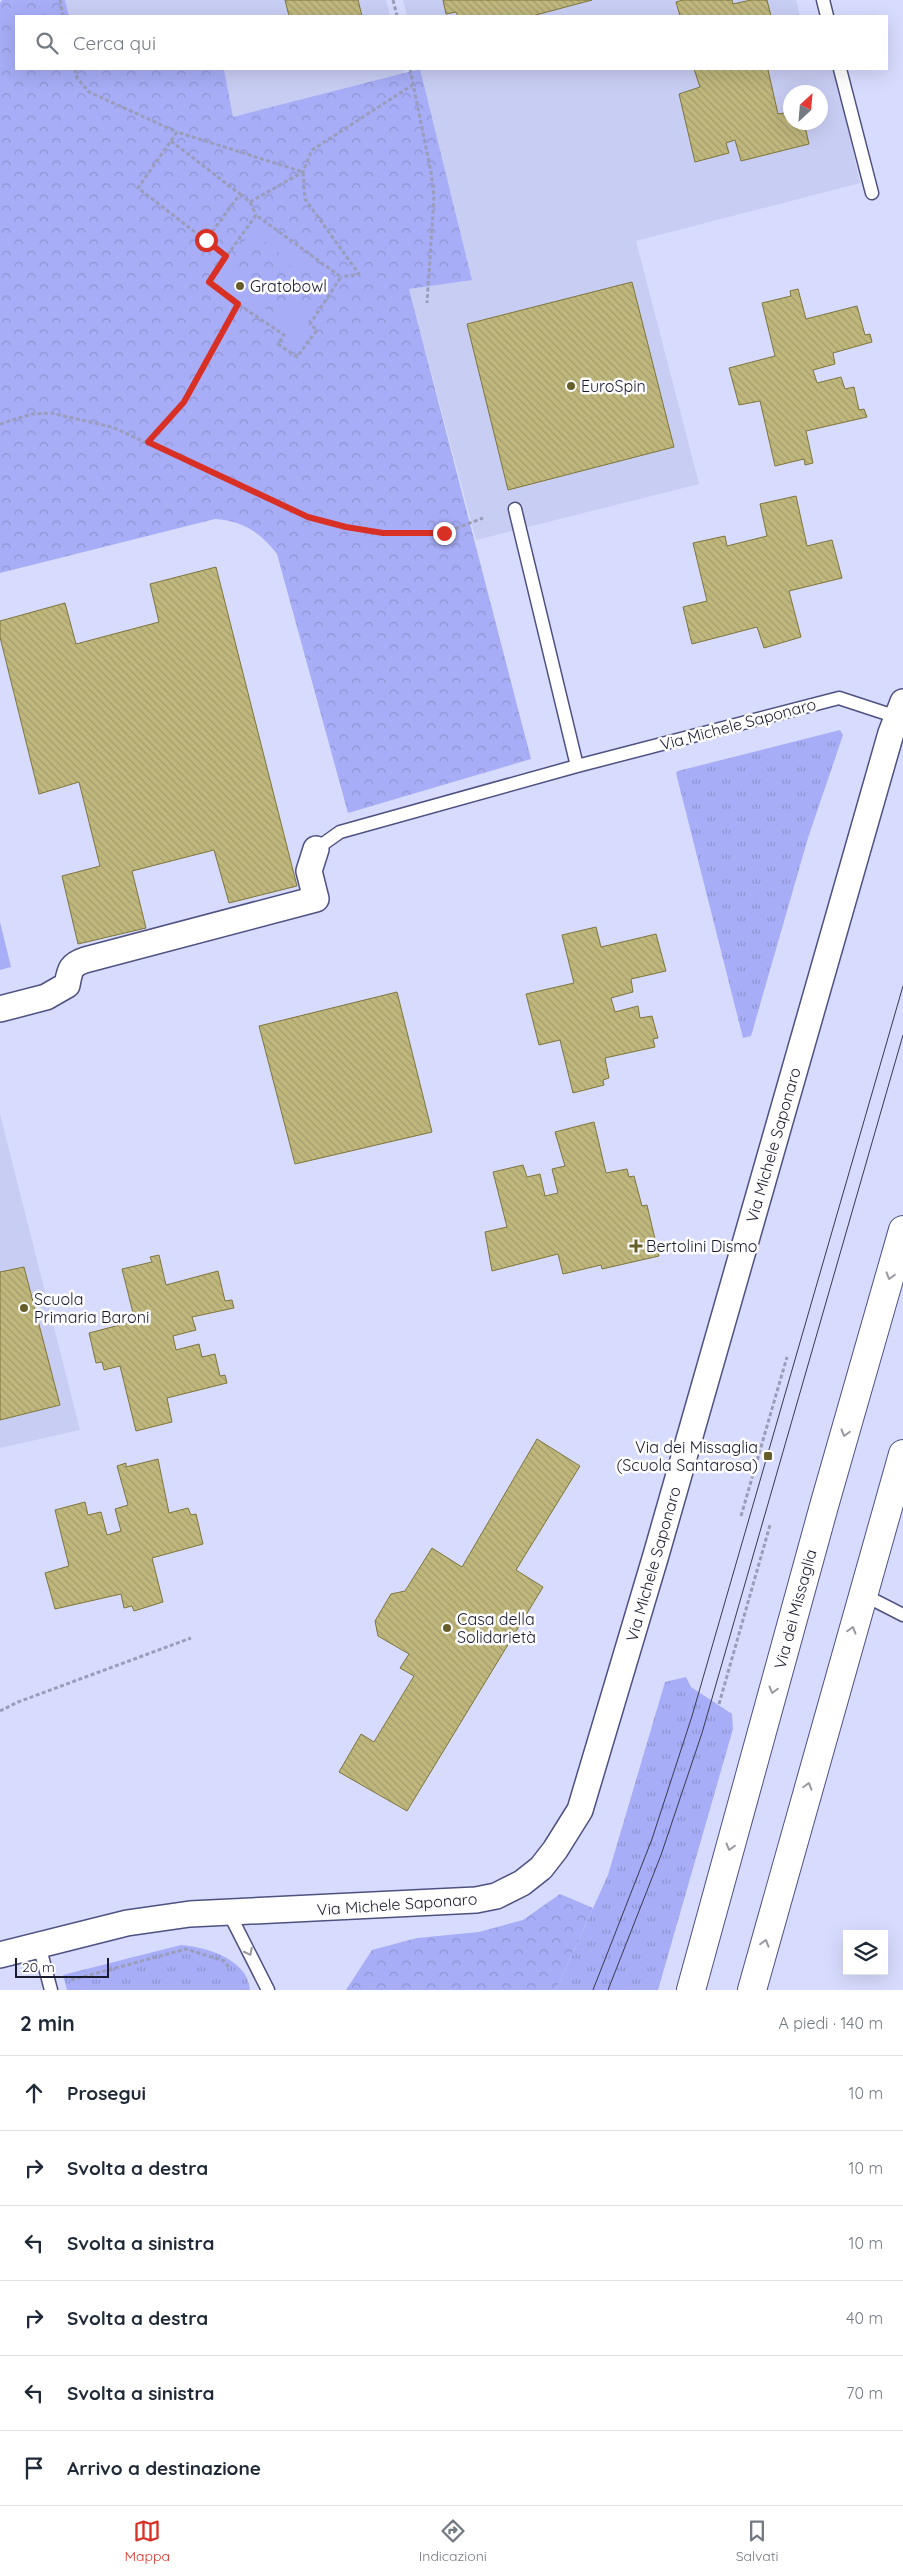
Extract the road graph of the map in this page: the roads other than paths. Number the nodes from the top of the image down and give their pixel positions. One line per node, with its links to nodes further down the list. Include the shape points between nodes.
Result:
1 (822, 0): 2 (lane)
2 (827, 15)
3 (840, 70): 4 (lane)
4 (872, 194)
5 (515, 510): 7 (lane)
6 (900, 709): 7 (lane, Via Michele Saponaro, via 839,698); 14 (street, Via Michele Saponaro, via 580,1810 541,1868 522,1883 496,1896 455,1902)
7 (577, 766): 8 (lane, Via Michele Saponaro, via 340,832)
8 (316, 849): 9 (street, via 309,870 316,899 75,963 69,969 67,986 58,992)
9 (0, 1009)
10 (903, 1230): 19 (main road, Via dei Missaglia, one-way to 19)
11 (903, 1454): 12 (main road)
12 (862, 1594): 13 (lane); 20 (main road, one-way to 12)
13 (903, 1615)
14 (229, 1913): 15 (street, Via Michele Saponaro, via 156,1918); 18 (lane, one-way to 18)
15 (38, 1945): 16 (street, Via Michele Saponaro); 17 (lane)
16 (0, 1955)
17 (51, 1988)
18 (268, 1990)
19 (691, 1990)
20 (752, 1990)

